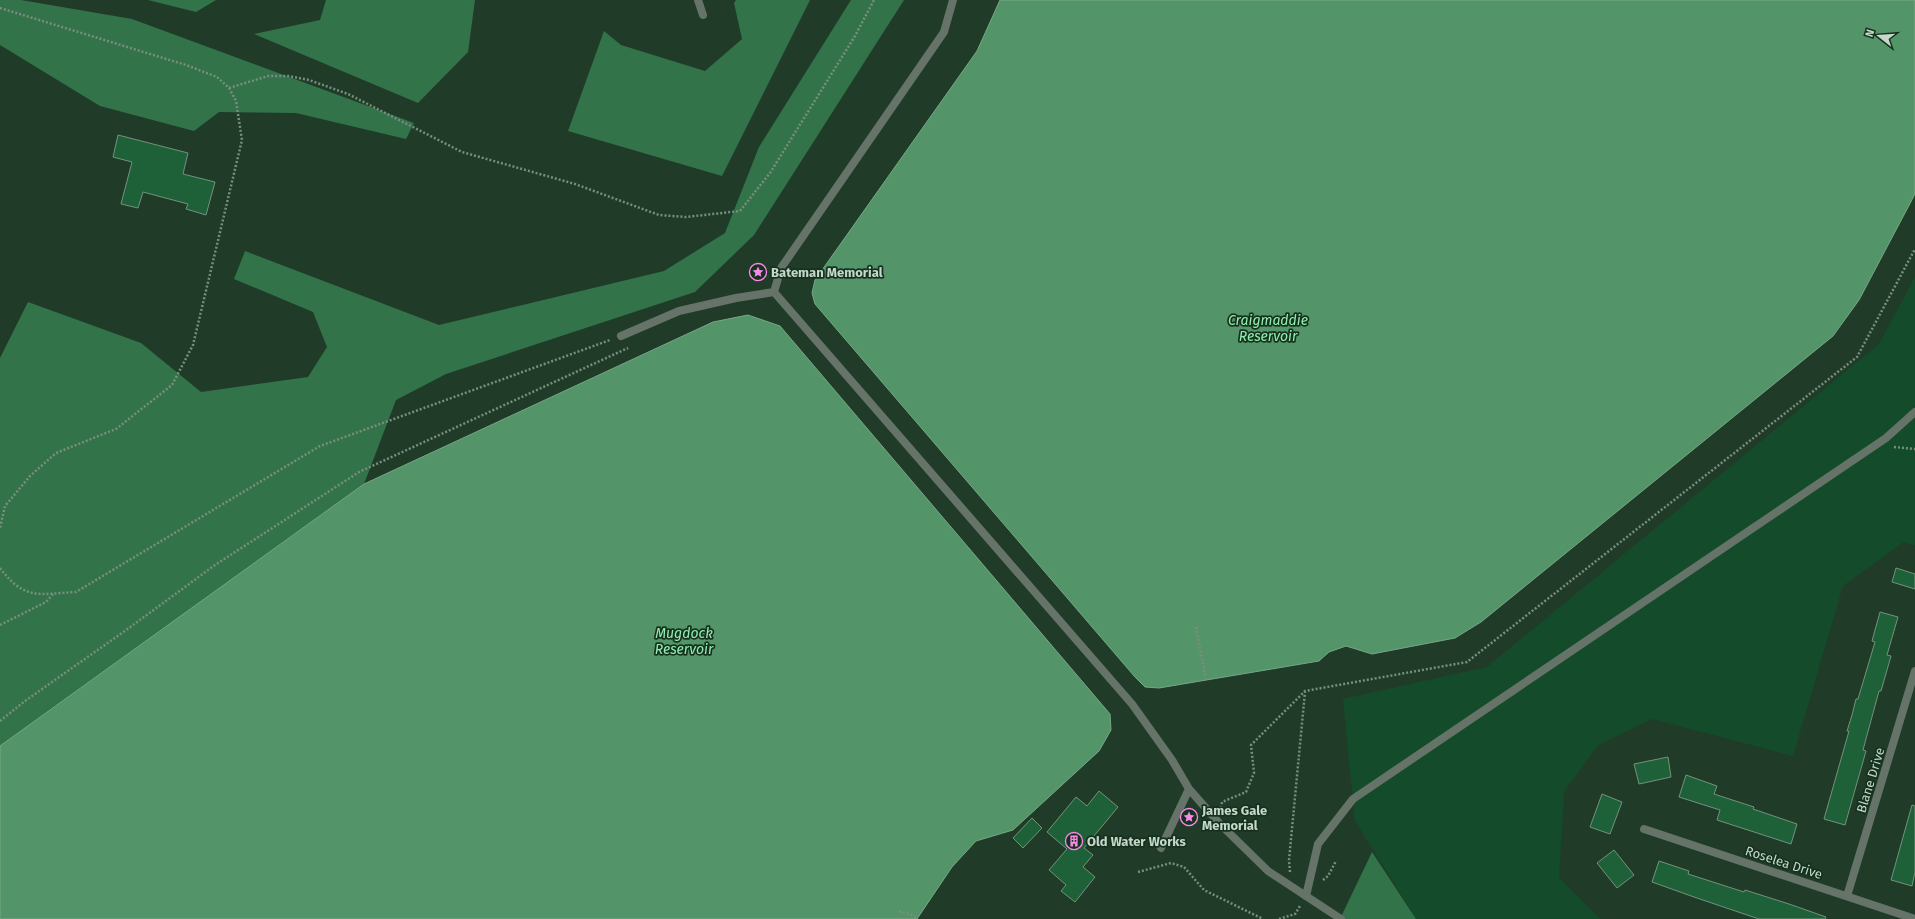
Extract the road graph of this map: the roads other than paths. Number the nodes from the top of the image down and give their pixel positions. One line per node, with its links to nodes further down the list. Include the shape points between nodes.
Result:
1 (698, 0): 3 (street)
2 (953, 0): 4 (street, via 944,32 781,268)
3 (703, 15)
4 (774, 292): 5 (street, via 679,311); 8 (street, via 1132,704 1172,760)
5 (621, 336)
6 (1915, 412): 11 (street, via 1886,438 1353,799 1318,844)
7 (1915, 671): 12 (street, Blane Drive)
8 (1188, 789): 10 (street); 11 (street, via 1268,871)
9 (1644, 829): 12 (street, Roselea Drive)
10 (1161, 848)
11 (1306, 896): 13 (street)
12 (1847, 896): 14 (street, Roselea Drive)
13 (1341, 919)
14 (1915, 919)

